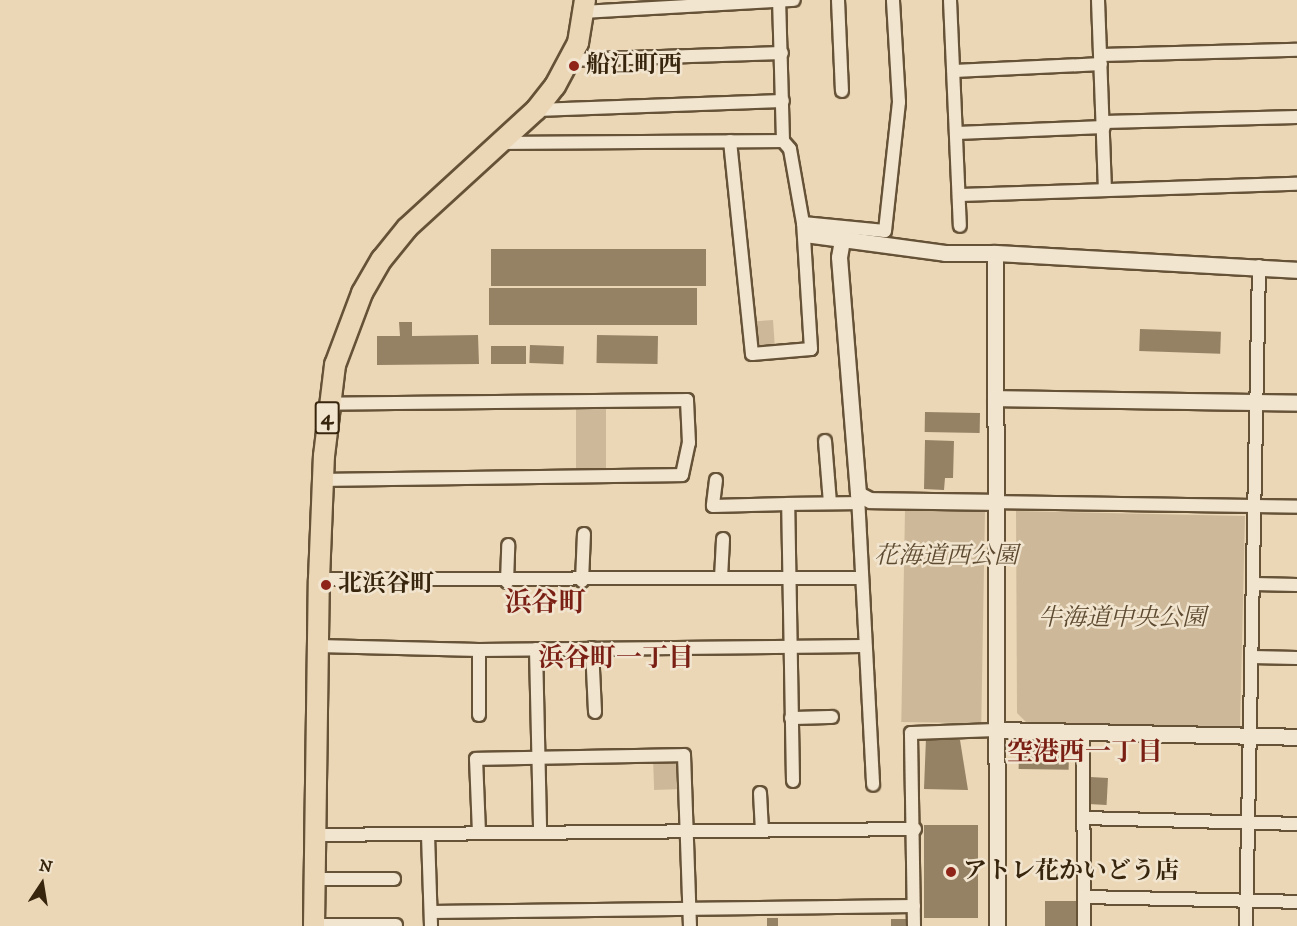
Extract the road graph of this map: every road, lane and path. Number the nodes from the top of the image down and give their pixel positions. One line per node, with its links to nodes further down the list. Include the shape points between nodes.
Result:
1 (779, 0): 2 (street); 7 (street); 9 (street)
2 (794, 0)
3 (838, 0): 13 (street)
4 (893, 0): 26 (street, via 899,102 885,231)
5 (951, 0): 12 (street)
6 (1098, 0): 10 (street)
7 (585, 6): 11 (main road, 4)
8 (1297, 51): 10 (street)
9 (782, 53): 11 (street); 14 (street)
10 (1101, 59): 12 (street); 17 (street)
11 (570, 60): 15 (main road, 4)
12 (954, 72): 18 (street)
13 (842, 91)
14 (783, 101): 15 (street); 20 (street)
15 (536, 110): 21 (main road, 4)
16 (1297, 117): 17 (street)
17 (1104, 124): 18 (street); 23 (street)
18 (957, 133): 24 (street)
19 (730, 141): 20 (street); 21 (street); 26 (street, via 752,354 811,349)
20 (783, 141): 26 (street, via 790,149)
21 (499, 143): 34 (main road, 4, via 407,228 382,259 347,327)
22 (1297, 184): 23 (street)
23 (1105, 188): 24 (street)
24 (959, 195): 25 (street)
25 (960, 226)
26 (804, 228): 27 (street)
27 (842, 240): 28 (street, via 945,252); 38 (street, via 839,257)
28 (995, 253): 29 (street); 31 (street)
29 (1259, 266): 30 (street); 32 (street)
30 (1297, 270)
31 (995, 398): 32 (street); 39 (street)
32 (1256, 402): 33 (street); 42 (street)
33 (1297, 403)
34 (328, 404): 36 (main road, 4); 36 (street, via 687,400 689,443 682,474)
35 (825, 441): 40 (street)
36 (323, 480): 50 (main road, 4)
37 (716, 480): 41 (street, via 713,506)
38 (858, 499): 39 (street); 40 (street); 49 (street)
39 (996, 502): 42 (street); 67 (street)
40 (830, 503): 41 (street)
41 (788, 504): 47 (street)
42 (1255, 506): 43 (street); 53 (street)
43 (1297, 507)
44 (584, 534): 51 (street)
45 (723, 539): 48 (street)
46 (508, 545): 52 (street)
47 (787, 577): 48 (street); 49 (street); 56 (street)
48 (721, 578): 51 (street)
49 (860, 578): 57 (street)
50 (319, 579): 52 (street); 55 (main road, 4)
51 (582, 581): 52 (street)
52 (507, 582)
53 (1254, 584): 54 (street); 61 (street)
54 (1297, 585)
55 (318, 646): 60 (street); 83 (main road, 4)
56 (787, 646): 57 (street); 58 (street); 66 (street)
57 (863, 646): 73 (street)
58 (592, 648): 59 (street); 63 (street)
59 (536, 649): 60 (street); 71 (street)
60 (479, 650): 64 (street)
61 (1252, 657): 62 (street); 69 (street)
62 (1297, 658)
63 (595, 712)
64 (479, 715)
65 (832, 717): 66 (street)
66 (791, 718): 72 (street)
67 (997, 730): 68 (street); 78 (street, via 911,733); 98 (street)
68 (1083, 733): 69 (street); 75 (street)
69 (1250, 736): 70 (street); 76 (street)
70 (1297, 737)
71 (538, 758): 79 (street, via 684,755); 81 (street); 82 (street, via 476,759)
72 (793, 781)
73 (873, 785)
74 (760, 793): 80 (street)
75 (1084, 818): 76 (street); 87 (street)
76 (1248, 823): 77 (street); 88 (street)
77 (1297, 824)
78 (915, 829): 80 (street); 90 (street)
79 (687, 831): 80 (street); 81 (street); 91 (street)
80 (762, 831)
81 (540, 832): 82 (street)
82 (479, 833): 84 (street)
83 (316, 835): 84 (street); 85 (main road, 4)
84 (428, 835): 92 (street)
85 (315, 879): 86 (street); 94 (main road, 4)
86 (394, 879)
87 (1084, 897): 88 (street); 99 (street)
88 (1246, 901): 89 (street); 100 (street)
89 (1297, 902)
90 (914, 906): 91 (street); 97 (street)
91 (690, 908): 92 (street); 96 (street)
92 (430, 912): 95 (street)
93 (396, 924): 94 (street)
94 (314, 925)
95 (431, 926)
96 (690, 926)
97 (914, 926)
98 (997, 926)
99 (1084, 926)
100 (1246, 926)

